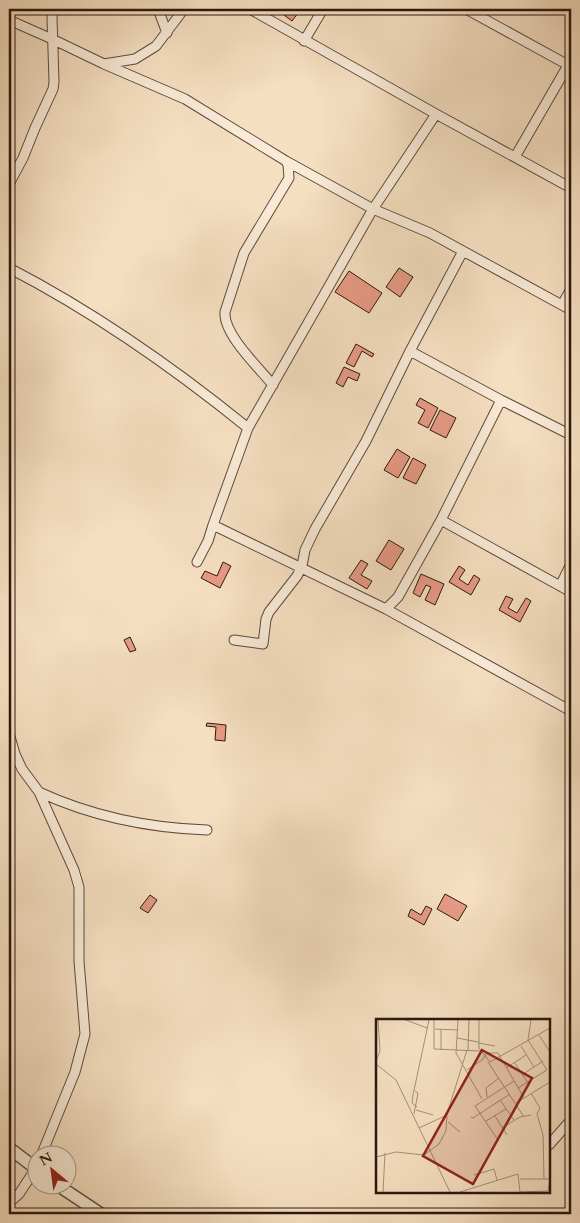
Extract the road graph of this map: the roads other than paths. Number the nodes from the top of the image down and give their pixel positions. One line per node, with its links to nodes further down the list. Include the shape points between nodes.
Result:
1 (53, 9): 10 (street)
2 (158, 9): 9 (street)
3 (184, 9): 9 (street)
4 (250, 9): 11 (street)
5 (323, 9): 11 (street)
6 (466, 9): 7 (street)
7 (484, 13): 12 (street)
8 (9, 20): 10 (street)
9 (167, 33): 13 (street, via 156,46 135,58)
10 (52, 38): 13 (street); 17 (street, via 53,89)
11 (304, 41): 14 (street)
12 (570, 62): 15 (street)
13 (104, 64): 16 (street, via 184,99)
14 (436, 114): 15 (street); 19 (street)
15 (515, 157): 18 (street)
16 (286, 161): 19 (street); 26 (street, via 289,178 244,253 224,318 231,334)
17 (9, 184)
18 (571, 188)
19 (373, 209): 20 (street); 26 (street)
20 (464, 251): 23 (street); 25 (street)
21 (9, 268): 28 (street, via 129,340 200,389)
22 (571, 289): 23 (street)
23 (562, 305): 24 (street)
24 (571, 310)
25 (410, 350): 27 (street); 34 (street, via 366,442 315,529)
26 (273, 385): 28 (street)
27 (500, 400): 29 (street); 30 (street)
28 (248, 428): 31 (street)
29 (571, 435)
30 (441, 520): 35 (street); 37 (street, via 398,597)
31 (213, 524): 32 (street); 34 (street)
32 (197, 562)
33 (571, 564): 35 (street)
34 (302, 566): 37 (street); 38 (street, via 269,612 263,644)
35 (560, 586): 36 (street)
36 (571, 592)
37 (386, 609): 39 (street)
38 (234, 640)
39 (571, 711)
40 (9, 736): 41 (street, via 22,769)
41 (39, 792): 42 (street, via 64,804 101,814 179,829); 45 (street, via 79,887 79,961 85,1034 75,1072)
42 (207, 830)
43 (571, 1120): 44 (street)
44 (550, 1144)
45 (45, 1146)
46 (9, 1148): 47 (street)
47 (28, 1162)
48 (28, 1181): 50 (street)
49 (75, 1196): 51 (street)
50 (9, 1204)
51 (101, 1214)

